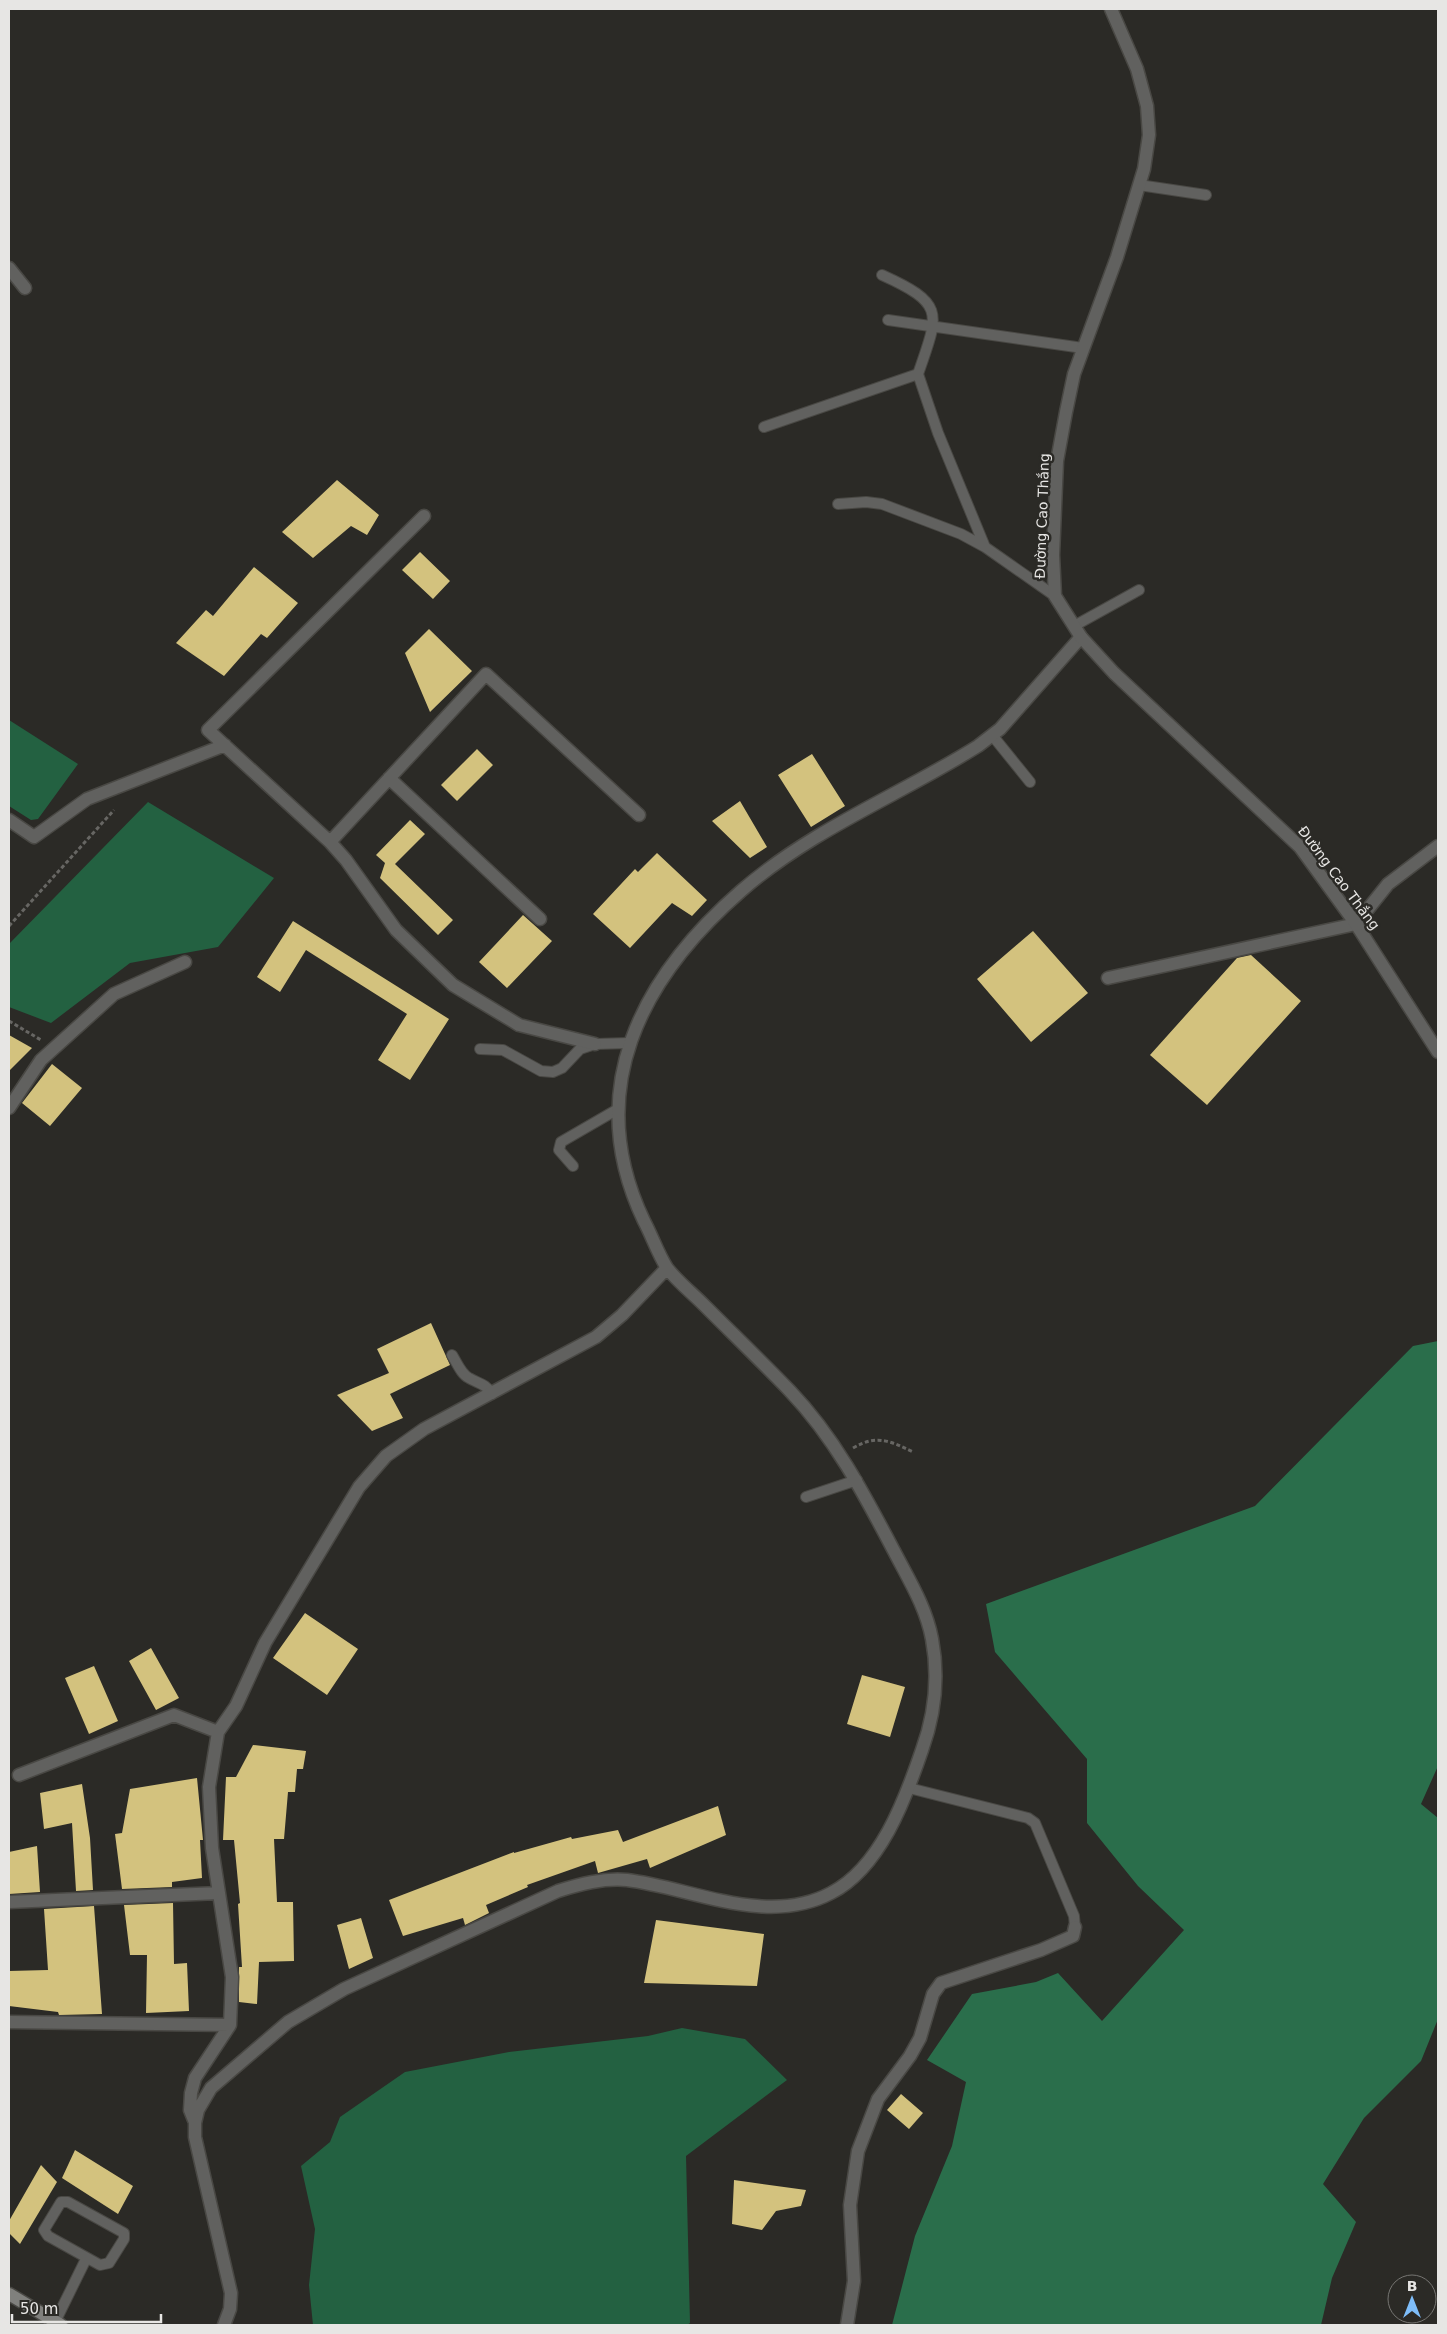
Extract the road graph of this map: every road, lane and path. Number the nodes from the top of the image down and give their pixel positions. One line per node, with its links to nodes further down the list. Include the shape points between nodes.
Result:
1 (1111, 9): 2 (street, Đường Cao Thắng, via 1137,69 1147,106 1149,135)
2 (1139, 185): 3 (lane); 9 (street, Đường Cao Thắng, via 1117,257)
3 (1206, 196)
4 (9, 268): 6 (street)
5 (882, 275): 8 (lane, via 910,287 926,299)
6 (25, 288)
7 (888, 320): 8 (lane)
8 (934, 327): 9 (lane); 10 (lane)
9 (1083, 348): 16 (street, Đường Cao Thắng, via 1074,374 1057,461 1053,555)
10 (918, 374): 11 (lane); 14 (lane, via 938,433)
11 (764, 427)
12 (838, 504): 14 (lane, via 882,504 961,534)
13 (424, 516): 20 (street, via 208,730)
14 (985, 547): 16 (lane)
15 (1139, 590): 17 (lane)
16 (1055, 596): 17 (street, Đường Cao Thắng)
17 (1074, 626): 18 (street, Đường Cao Thắng)
18 (1081, 637): 19 (street); 29 (street, Đường Cao Thắng, via 1114,673 1282,828 1300,847)
19 (992, 735): 22 (lane); 34 (street, via 964,755 809,840 773,864 708,923 679,957 640,1016)
20 (226, 745): 25 (street, via 87,799 34,837); 26 (street)
21 (389, 778): 24 (street, via 486,674); 26 (street); 28 (street)
22 (1030, 782)
23 (114, 810): 30 (path)
24 (639, 815)
25 (9, 820)
26 (330, 842): 35 (street, via 396,930 453,985 519,1025)
27 (1438, 846): 29 (street, via 1388,884)
28 (540, 919)
29 (1356, 924): 32 (street); 36 (street, Đường Cao Thắng)
30 (9, 926)
31 (185, 962): 37 (street, via 114,994)
32 (1108, 978)
33 (9, 1021): 37 (path)
34 (629, 1043): 35 (lane); 40 (street, via 620,1075)
35 (595, 1044): 38 (lane, via 580,1049 562,1068 552,1072 541,1071 503,1050)
36 (1437, 1046)
37 (54, 1048): 39 (street, via 41,1060)
38 (480, 1049)
39 (9, 1108)
40 (618, 1109): 41 (lane, via 561,1142 559,1150); 42 (street, via 625,1173)
41 (573, 1166)
42 (667, 1268): 44 (street, via 596,1337); 46 (street, via 793,1394)
43 (452, 1355): 44 (lane, via 463,1373 486,1385)
44 (492, 1394): 49 (street, via 410,1438 374,1468 265,1643 236,1706)
45 (913, 1452): 46 (path, via 888,1440 879,1440 857,1446)
46 (842, 1455): 47 (street)
47 (857, 1480): 48 (lane); 51 (street, via 924,1609 931,1636 935,1661 933,1712)
48 (806, 1497)
49 (218, 1732): 50 (street, via 174,1715); 52 (street, via 209,1787 212,1848)
50 (19, 1775)
51 (909, 1788): 54 (lane, via 1028,1818 1035,1823 1074,1916); 57 (street, via 873,1858 859,1874 826,1896 803,1904 748,1904 625,1880 602,1880 558,1891 344,1989 288,2022 211,2088 203,2098)
52 (219, 1893): 53 (street); 56 (street, via 232,1977)
53 (9, 1902)
54 (1075, 1927): 62 (street, via 1073,1936 941,1983 933,1994 920,2038 878,2099 858,2151 850,2205 854,2281)
55 (9, 2022): 56 (street)
56 (230, 2024): 57 (street, via 196,2078 190,2110)
57 (195, 2123): 61 (street, via 231,2293)
58 (86, 2259): 58 (lane, via 100,2266 109,2264 124,2239 124,2233 68,2202 61,2202 44,2230 48,2236); 60 (lane)
59 (9, 2294): 60 (main road)
60 (58, 2324)
61 (224, 2325)
62 (847, 2325)

